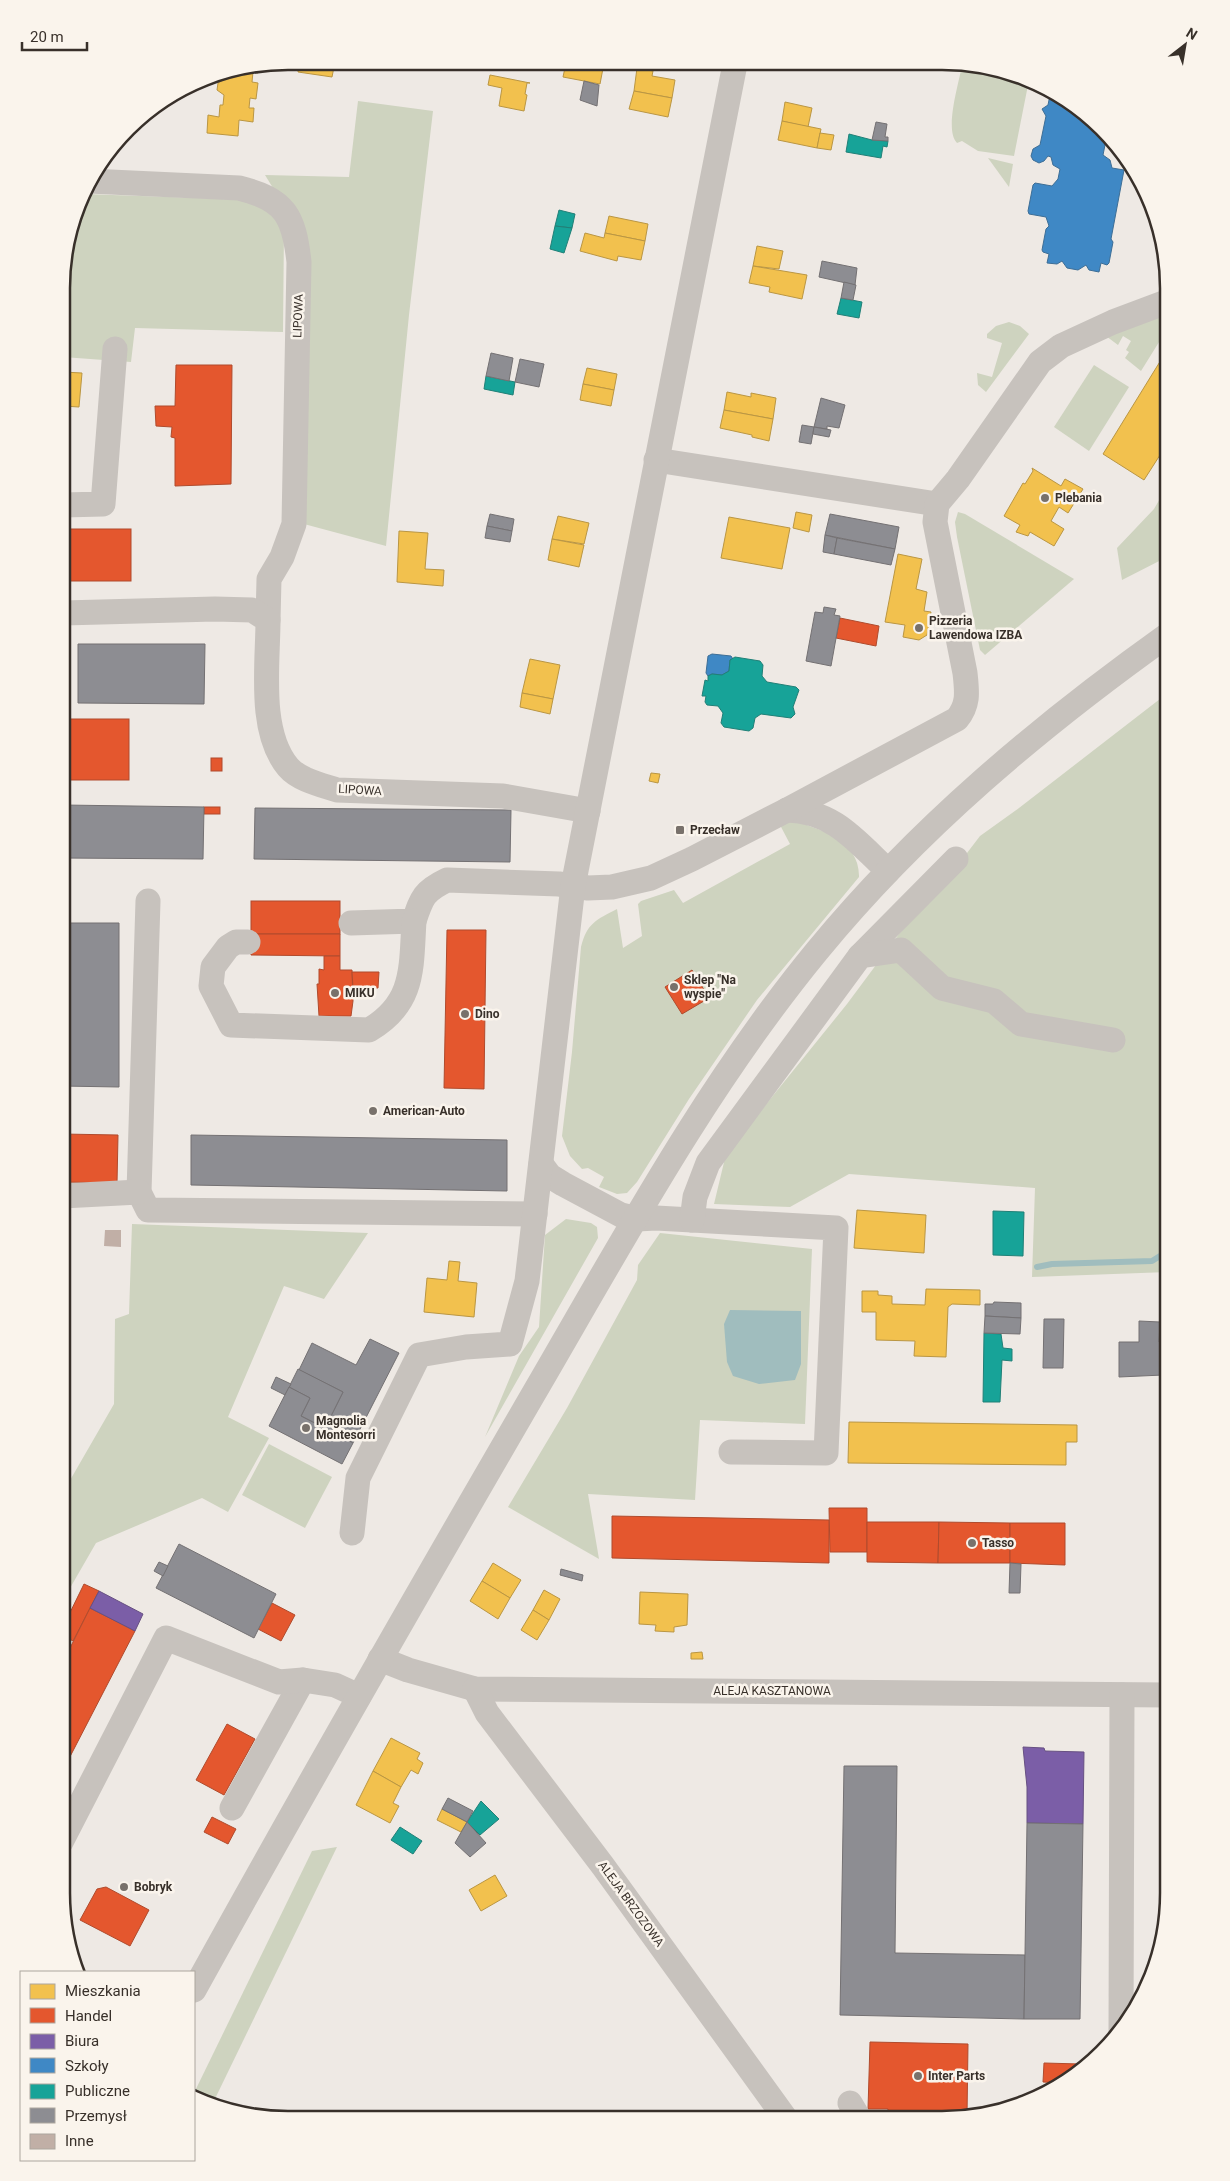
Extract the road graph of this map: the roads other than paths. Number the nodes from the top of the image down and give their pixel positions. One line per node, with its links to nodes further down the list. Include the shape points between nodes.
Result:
1 (734, 70): 5 (street)
2 (97, 182): 9 (street, LIPOWA, via 239,188 261,193 280,206 290,218 299,262 294,524 269,580)
3 (1160, 304): 6 (street, via 1068,343 1040,362)
4 (115, 349): 7 (street, via 103,504)
5 (656, 460): 6 (street); 12 (street)
6 (937, 504): 11 (street, via 934,522 965,673 967,693 964,710 945,726)
7 (70, 505)
8 (70, 613): 9 (street, via 252,610)
9 (268, 620): 12 (street, LIPOWA, via 268,711 276,746 289,768 312,782 337,790 503,796)
10 (1160, 641): 14 (street, via 1075,702 985,776)
11 (787, 810): 14 (street, via 802,810 822,816 846,831); 15 (street, via 651,878 612,887)
12 (588, 811): 15 (street)
13 (956, 859): 20 (street)
14 (888, 871): 26 (street, via 818,949 752,1037 693,1124)
15 (573, 886): 17 (street, via 447,880 430,888); 22 (street)
16 (148, 902): 23 (street)
17 (414, 921): 18 (street); 19 (street, via 411,974 406,990 398,1007 386,1020 369,1030 230,1026 211,986 213,967 228,947 236,942)
18 (351, 923)
19 (248, 942)
20 (860, 956): 21 (street, via 901,950 942,988 994,1002 1021,1024); 27 (street, via 708,1163)
21 (1113, 1040)
22 (541, 1164): 25 (street); 26 (street, via 550,1176 576,1192)
23 (138, 1192): 24 (street); 25 (street, via 148,1210)
24 (70, 1196)
25 (535, 1214): 29 (street, via 527,1281 510,1344 419,1354 358,1478)
26 (637, 1219): 27 (street); 30 (street)
27 (692, 1220): 28 (street, via 836,1228 826,1453)
28 (731, 1452)
29 (352, 1533)
30 (380, 1659): 32 (street, ALEJA KASZTANOWA); 35 (street)
31 (303, 1680): 35 (street, via 335,1685); 36 (street); 37 (street, via 279,1682 166,1638)
32 (475, 1689): 33 (street, ALEJA KASZTANOWA); 40 (street, ALEJA BRZOZOWA, via 489,1716 603,1866)
33 (1122, 1695): 34 (street, ALEJA KASZTANOWA); 39 (street)
34 (1160, 1695)
35 (359, 1696): 38 (street)
36 (232, 1808)
37 (70, 1825)
38 (195, 1988)
39 (1121, 2017)
40 (780, 2111)

